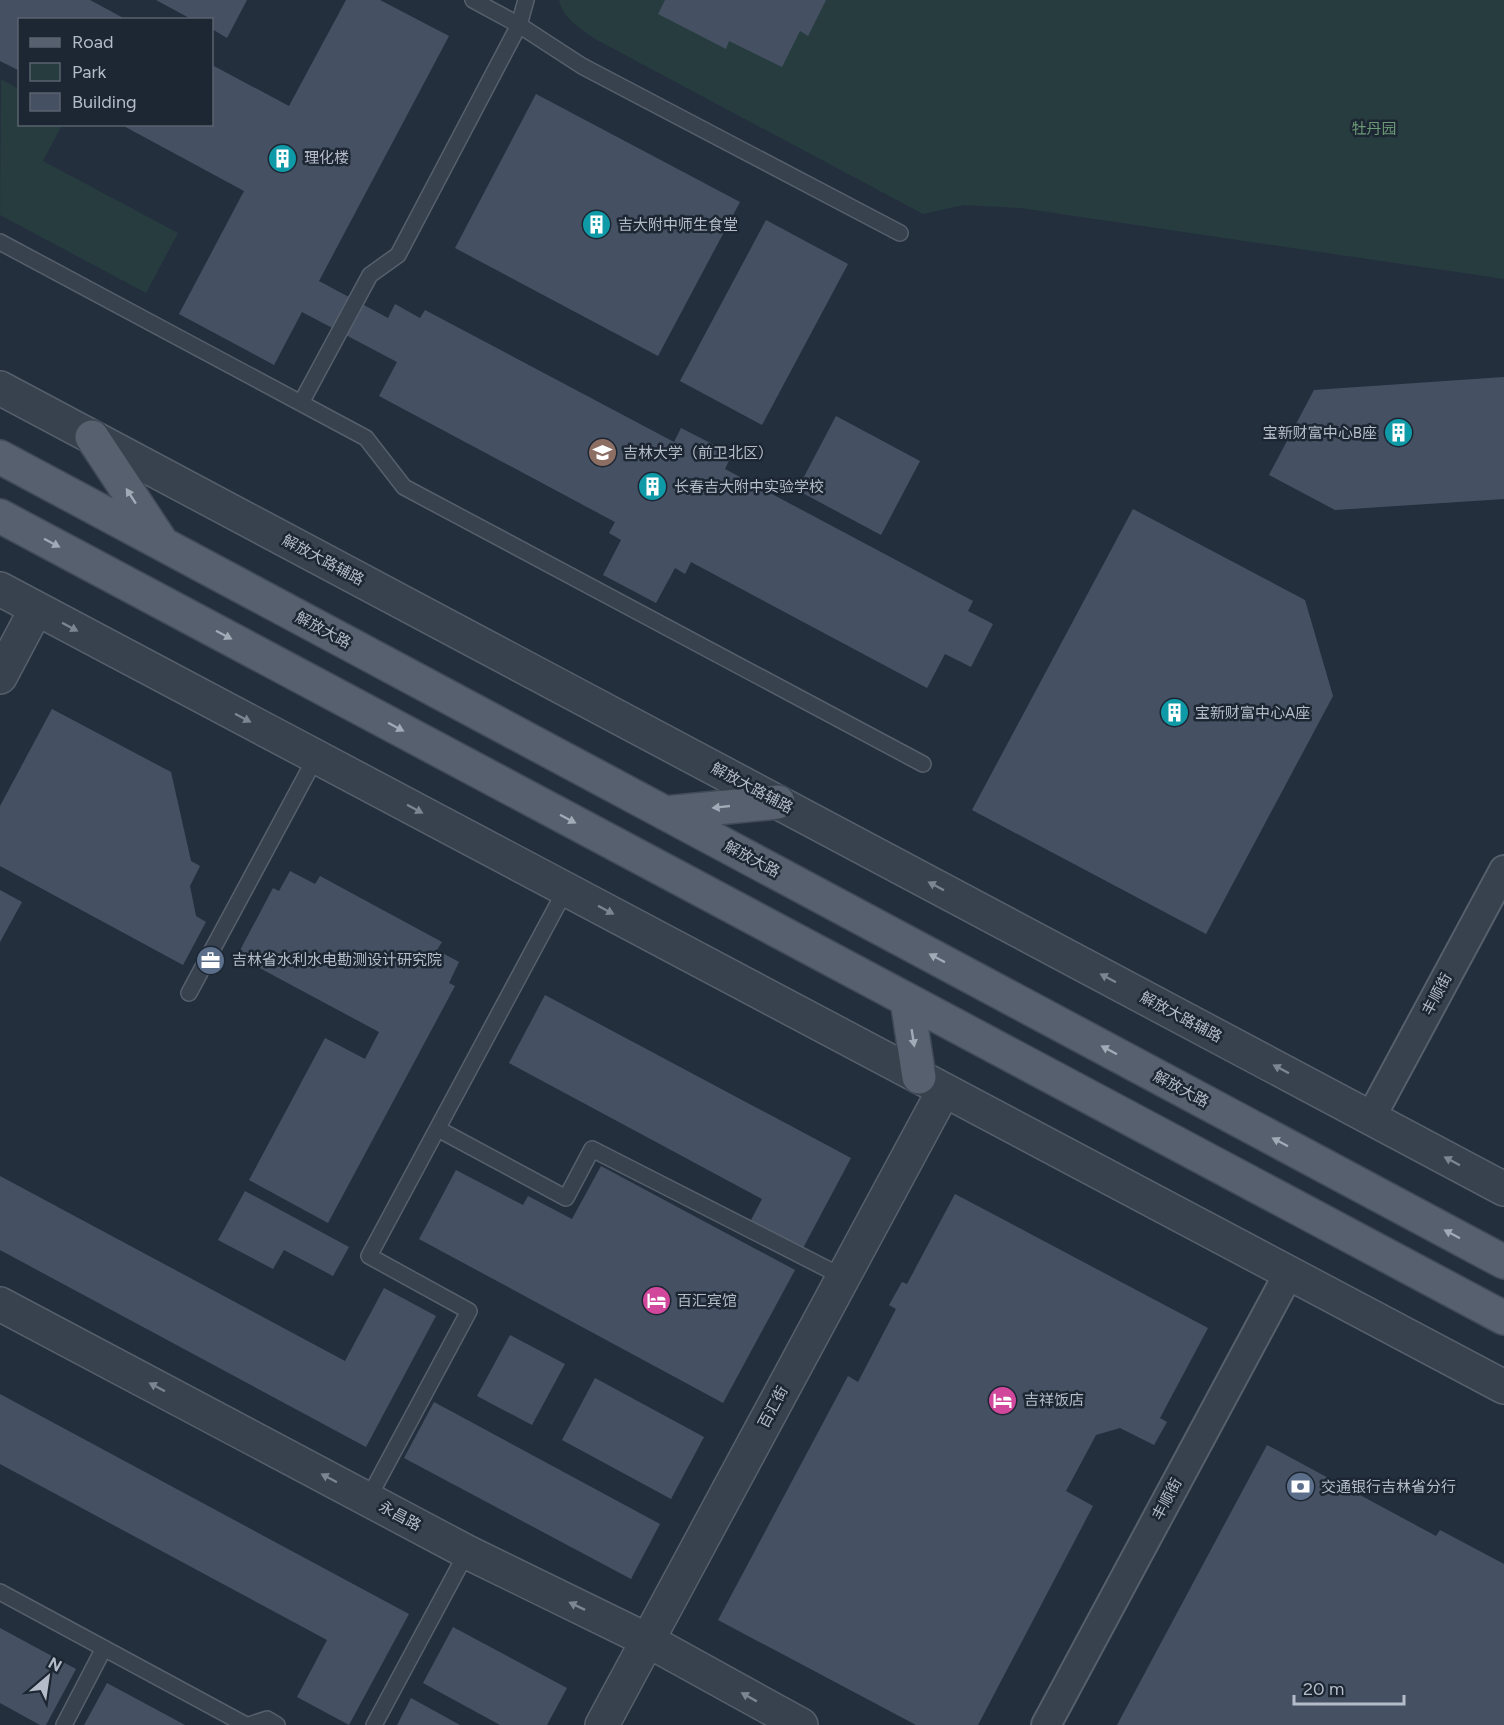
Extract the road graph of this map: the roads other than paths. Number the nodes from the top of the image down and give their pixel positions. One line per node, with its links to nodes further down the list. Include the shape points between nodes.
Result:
1 (473, 0): 3 (lane)
2 (526, 0): 3 (lane)
3 (519, 25): 4 (lane, via 582,66); 7 (lane, via 398,255 370,275)
4 (900, 233)
5 (0, 242): 7 (lane)
6 (0, 388): 8 (street, 解放大路辅路)
7 (301, 404): 16 (lane, via 366,438 404,487)
8 (92, 437): 11 (main road, one-way to 8); 17 (street, 解放大路辅路)
9 (0, 457): 11 (main road, 解放大路)
10 (0, 516): 22 (main road, one-way to 22)
11 (163, 544): 18 (main road, 解放大路)
12 (0, 590): 13 (street)
13 (36, 609): 14 (street); 15 (street, one-way to 15)
14 (0, 677)
15 (316, 757): 20 (street, one-way to 20); 21 (lane)
16 (923, 764)
17 (778, 802): 18 (main road, one-way to 18); 24 (street, 解放大路辅路, one-way to 17)
18 (665, 813): 27 (main road, 解放大路, one-way to 18)
19 (1504, 870): 24 (street, 丰顺街)
20 (566, 889): 23 (street, one-way to 23); 25 (lane)
21 (189, 993)
22 (907, 1000): 23 (main road, one-way to 23); 31 (main road)
23 (932, 1083): 28 (street); 29 (street, 百汇街)
24 (1371, 1117): 26 (street, 解放大路辅路, one-way to 24)
25 (438, 1129): 29 (lane, via 566,1198 592,1149); 33 (lane, via 369,1257 469,1311)
26 (1504, 1189)
27 (1504, 1262)
28 (1289, 1273): 32 (street); 44 (street, 丰顺街)
29 (843, 1277): 36 (street, 百汇街)
30 (0, 1304): 33 (street, 永昌路, one-way to 30)
31 (1504, 1318)
32 (1504, 1387)
33 (368, 1499): 34 (street, 永昌路)
34 (467, 1552): 36 (street, 永昌路, one-way to 34); 41 (lane)
35 (0, 1592): 37 (lane)
36 (647, 1640): 42 (street, 百汇街); 43 (street, 永昌路, one-way to 36)
37 (104, 1648): 38 (lane); 39 (lane)
38 (64, 1725)
39 (248, 1725): 40 (lane, via 267,1719)
40 (277, 1725)
41 (374, 1725)
42 (602, 1725)
43 (801, 1725)
44 (1046, 1725)

